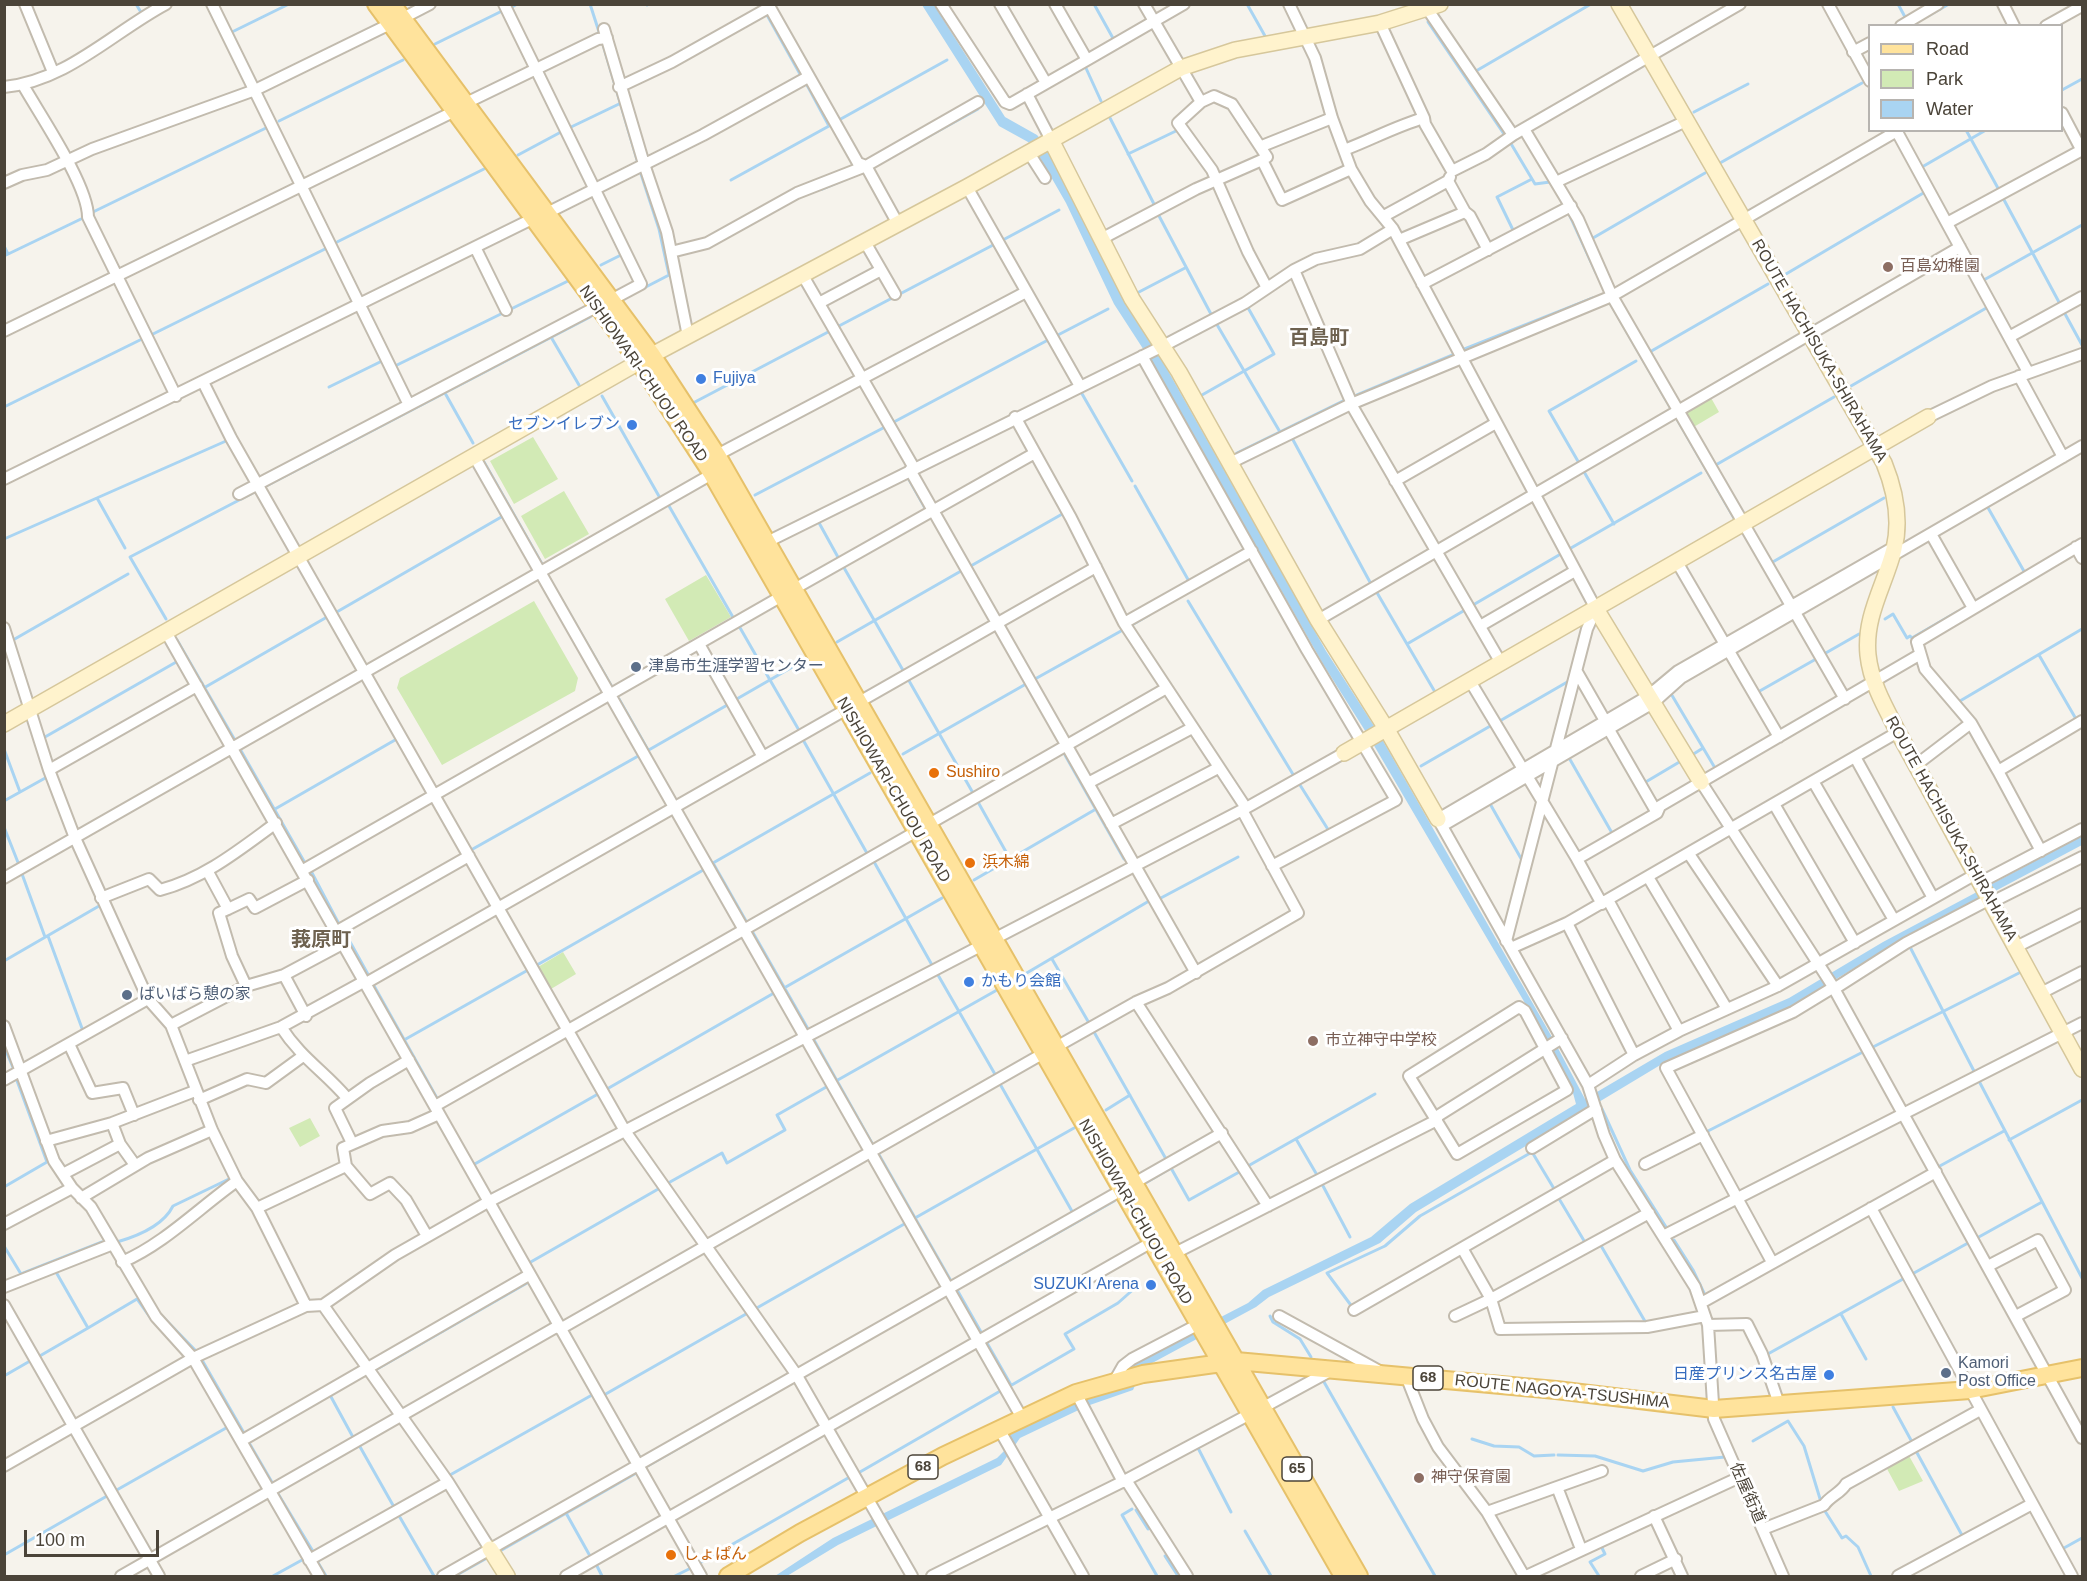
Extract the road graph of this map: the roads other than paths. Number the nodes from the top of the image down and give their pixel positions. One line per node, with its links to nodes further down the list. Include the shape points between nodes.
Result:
1 (25, 4): 35 (street)
2 (166, 4): 35 (street, via 75,63)
3 (212, 4): 42 (street)
4 (376, 4): 22 (main road, NISHIOWARI-CHUOU ROAD / 65)
5 (392, 4): 22 (main road, NISHIOWARI-CHUOU ROAD / 65)
6 (430, 4): 22 (street)
7 (504, 4): 34 (street)
8 (941, 4): 43 (street, via 1005,102 1010,104)
9 (1000, 4): 38 (street)
10 (1055, 4): 32 (street)
11 (1144, 4): 23 (street)
12 (1184, 4): 23 (street)
13 (1289, 4): 28 (street)
14 (1619, 4): 31 (street, ROUTE HACHISUKA-SHIRAHAMA)
15 (1740, 4): 31 (street)
16 (1827, 4): 30 (street)
17 (1938, 4): 25 (street)
18 (2003, 4): 26 (street)
19 (769, 6): 36 (street); 41 (street, via 672,62)
20 (2082, 6): 27 (street)
21 (1425, 7): 24 (street); 54 (street)
22 (397, 21): 42 (street); 46 (main road, NISHIOWARI-CHUOU ROAD / 65)
23 (1154, 22): 32 (street); 33 (street)
24 (1380, 23): 28 (street); 49 (street)
25 (1904, 24)
26 (2013, 24)
27 (2050, 24)
28 (1305, 37): 33 (street, via 1235,50); 48 (street)
29 (1868, 44): 30 (street)
30 (1853, 52): 37 (street)
31 (1649, 56): 50 (street, ROUTE HACHISUKA-SHIRAHAMA); 51 (street)
32 (1087, 60): 38 (street)
33 (1181, 68): 45 (street); 55 (street)
34 (536, 69): 41 (street, via 604,36); 46 (street); 72 (street)
35 (53, 72): 39 (street)
36 (808, 77): 62 (street); 63 (street, via 858,164)
37 (1868, 79)
38 (1046, 83): 43 (street)
39 (23, 85): 40 (street); 60 (street)
40 (4, 87)
41 (619, 87): 62 (street)
42 (255, 90): 60 (street); 70 (street)
43 (1027, 94): 55 (street)
44 (978, 102): 63 (street)
45 (1201, 102): 56 (street, via 1214,96 1229,100); 67 (street, via 1178,123)
46 (460, 107): 70 (street); 75 (main road, NISHIOWARI-CHUOU ROAD / 65)
47 (2063, 117): 58 (street)
48 (1332, 118): 56 (street); 57 (street)
49 (1425, 118): 57 (street, via 1398,125); 65 (street)
50 (1686, 121): 68 (street); 77 (street, ROUTE HACHISUKA-SHIRAHAMA)
51 (1524, 129): 54 (street); 68 (street)
52 (1894, 132): 77 (street)
53 (1897, 132): 78 (street)
54 (1510, 137): 65 (street)
55 (1048, 142): 59 (street); 81 (street)
56 (1262, 146): 61 (street, via 1267,157)
57 (1344, 150): 64 (street)
58 (2082, 151): 78 (street)
59 (1029, 153): 66 (street); 71 (street)
60 (66, 160): 69 (street); 91 (street)
61 (1263, 160): 64 (street, via 1282,200); 67 (street)
62 (644, 164): 72 (street); 87 (street)
63 (866, 166): 79 (street); 87 (street, via 797,193 702,245)
64 (1351, 169): 76 (street)
65 (1450, 176): 74 (street); 76 (street)
66 (1045, 178)
67 (1217, 181): 81 (street); 93 (street)
68 (1556, 182): 73 (street)
69 (4, 183)
70 (302, 184): 91 (street); 100 (street)
71 (967, 187): 79 (street); 94 (street)
72 (594, 189): 75 (street); 98 (street, via 641,284)
73 (1571, 207): 86 (street); 96 (street)
74 (1465, 212): 82 (street); 86 (street)
75 (540, 216): 84 (street); 98 (main road, NISHIOWARI-CHUOU ROAD / 65)
76 (1384, 216): 80 (street)
77 (1743, 220): 96 (street); 103 (street, ROUTE HACHISUKA-SHIRAHAMA)
78 (1947, 223): 85 (street)
79 (898, 225): 83 (street)
80 (1393, 229): 82 (street); 89 (street, via 1360,249 1316,259)
81 (1103, 238): 106 (street)
82 (1399, 240): 92 (street)
83 (865, 242): 88 (street); 90 (street)
84 (475, 247): 100 (street); 101 (street)
85 (1960, 247): 103 (street); 105 (street)
86 (1488, 250): 92 (street)
87 (671, 252): 104 (street)
88 (881, 270): 95 (street); 99 (street)
89 (1294, 270): 93 (street); 116 (street)
90 (802, 274): 99 (street); 104 (street)
91 (117, 275): 102 (street); 115 (street)
92 (1422, 285): 110 (street)
93 (1267, 288): 106 (street)
94 (1026, 292): 112 (street); 114 (street)
95 (895, 294)
96 (1609, 297): 110 (street); 118 (street)
97 (2082, 297): 105 (street)
98 (605, 303): 109 (main road, NISHIOWARI-CHUOU ROAD / 65); 117 (street)
99 (819, 303): 112 (street)
100 (361, 304): 113 (street); 117 (street)
101 (506, 310)
102 (4, 331)
103 (1810, 334): 118 (street); 122 (street, ROUTE HACHISUKA-SHIRAHAMA)
104 (688, 336): 109 (street)
105 (2009, 337): 111 (street)
106 (1161, 347): 108 (street); 128 (street)
107 (2082, 354): 111 (street)
108 (1143, 356): 114 (street); 141 (street)
109 (645, 358): 125 (main road, NISHIOWARI-CHUOU ROAD / 65); 126 (street); 130 (main road, NISHIOWARI-CHUOU ROAD / 65)
110 (1461, 358): 116 (street); 121 (street)
111 (2023, 374): 120 (street); 127 (street)
112 (862, 379): 125 (street); 129 (street)
113 (203, 382): 115 (street); 133 (street)
114 (1080, 386): 119 (street)
115 (176, 396): 131 (street)
116 (1352, 404): 128 (street); 132 (street)
117 (409, 405): 133 (street)
118 (1675, 413): 135 (street); 137 (street)
119 (1015, 417): 124 (street); 129 (street)
120 (1928, 417): 122 (street)
121 (1496, 423): 132 (street); 135 (street)
122 (1875, 446): 137 (street); 143 (street, ROUTE HACHISUKA-SHIRAHAMA, via 1889,474 1897,514)
123 (2082, 446): 127 (street)
124 (1035, 453): 136 (street); 147 (street)
125 (717, 455): 139 (main road, NISHIOWARI-CHUOU ROAD / 65)
126 (474, 456): 144 (street); 149 (street)
127 (2063, 457): 138 (street)
128 (1230, 463): 154 (street)
129 (912, 469): 136 (street); 139 (street)
130 (712, 474): 149 (street); 150 (main road, NISHIOWARI-CHUOU ROAD / 65)
131 (4, 479)
132 (1395, 481): 142 (street)
133 (259, 487): 134 (street); 144 (street)
134 (239, 494)
135 (1534, 494): 142 (street); 148 (street)
136 (932, 511): 150 (street); 155 (street)
137 (1743, 523): 146 (street); 153 (street)
138 (1931, 534): 143 (street); 151 (street)
139 (767, 542): 150 (main road, NISHIOWARI-CHUOU ROAD / 65)
140 (2079, 545): 145 (street); 151 (street)
141 (1252, 551): 156 (street); 183 (street, via 1306,650)
142 (1436, 552): 154 (street); 157 (street)
143 (1893, 552): 153 (street); 167 (street, ROUTE HACHISUKA-SHIRAHAMA, via 1870,621 1868,656)
144 (298, 556): 158 (street); 165 (street)
145 (2082, 558)
146 (1677, 562): 152 (street); 161 (street)
147 (1096, 567): 155 (street); 156 (street)
148 (1575, 571): 152 (street); 157 (street)
149 (542, 574): 165 (street); 170 (street)
150 (788, 592): 160 (street); 173 (main road, NISHIOWARI-CHUOU ROAD / 65)
151 (1973, 608): 162 (street, via 1918,640)
152 (1596, 609): 163 (street); 164 (street); 171 (street)
153 (1790, 609): 161 (street); 172 (street)
154 (1318, 620): 180 (street)
155 (997, 623): 173 (street); 184 (street)
156 (1124, 623): 169 (street)
157 (1479, 626): 163 (street)
158 (166, 632): 168 (street); 174 (street)
159 (6, 634): 174 (street)
160 (699, 644): 170 (street); 188 (street)
161 (1726, 647): 171 (street); 182 (street)
162 (1919, 655): 167 (street); 176 (street, via 1925,669)
163 (1501, 663): 166 (street)
164 (1577, 672): 178 (street); 187 (street)
165 (365, 674): 185 (street); 198 (street)
166 (1470, 681): 180 (street); 194 (street)
167 (1874, 682): 172 (street); 181 (street, ROUTE HACHISUKA-SHIRAHAMA)
168 (197, 686): 185 (street); 192 (street)
169 (1165, 689): 179 (street); 184 (street)
170 (610, 695): 198 (street); 201 (street)
171 (1650, 699): 178 (street); 195 (street)
172 (1845, 699): 182 (street)
173 (853, 705): 188 (street); 207 (main road, NISHIOWARI-CHUOU ROAD / 65)
174 (30, 709): 177 (street); 192 (street)
175 (2082, 721): 193 (street)
176 (1971, 723): 190 (street); 193 (street)
177 (4, 724)
178 (1607, 724): 187 (street); 203 (street)
179 (1192, 728): 191 (street); 197 (street)
180 (1385, 732): 183 (street); 205 (street)
181 (1898, 732): 189 (street); 190 (street, ROUTE HACHISUKA-SHIRAHAMA)
182 (1779, 737): 195 (street)
183 (1366, 742): 186 (street); 217 (street, via 1396,800)
184 (1067, 745): 197 (street); 207 (street)
185 (233, 749): 204 (street); 210 (street)
186 (1344, 753): 202 (street)
187 (1555, 755): 194 (street); 199 (street)
188 (763, 757): 201 (street)
189 (1855, 757): 196 (street); 224 (street)
190 (1916, 765): 222 (street, ROUTE HACHISUKA-SHIRAHAMA)
191 (1218, 768): 202 (street); 206 (street)
192 (49, 770): 210 (street)
193 (1998, 771): 211 (street)
194 (1524, 773): 199 (street); 205 (street)
195 (1701, 782): 203 (street, via 1660,806); 209 (street)
196 (1813, 782): 200 (street); 229 (street)
197 (1088, 783): 206 (street)
198 (434, 795): 213 (street); 219 (street)
199 (1542, 804): 215 (street); 236 (street)
200 (1774, 804): 209 (street); 235 (street)
201 (675, 807): 226 (street); 231 (street)
202 (1244, 809): 216 (street); 217 (street)
203 (1657, 813): 215 (street)
204 (276, 823): 218 (street); 219 (street)
205 (1440, 823): 236 (street, 佐屋街道)
206 (1111, 824): 216 (street)
207 (923, 827): 231 (street); 234 (main road, NISHIOWARI-CHUOU ROAD / 65)
208 (2082, 829): 211 (street)
209 (1731, 830): 212 (street); 238 (street)
210 (75, 838): 221 (street); 223 (street)
211 (2040, 851): 222 (street)
212 (1689, 854): 220 (street); 244 (street)
213 (469, 856): 226 (street); 232 (street)
214 (2082, 857): 222 (street)
215 (1577, 860): 225 (street)
216 (1135, 866): 234 (street); 239 (street)
217 (1272, 866): 239 (street, via 1298,913)
218 (208, 872): 223 (street, via 160,890 149,879); 227 (street)
219 (306, 875): 227 (street, via 255,908 249,899); 232 (street)
220 (1648, 877): 225 (street); 249 (street)
221 (4, 878)
222 (1985, 890): 224 (street); 237 (street, ROUTE HACHISUKA-SHIRAHAMA); 245 (street, via 1906,944)
223 (101, 898): 247 (street)
224 (1933, 898): 229 (street)
225 (1605, 902): 230 (street); 256 (street)
226 (498, 908): 242 (street); 255 (street)
227 (228, 909): 243 (street, via 219,913)
228 (2082, 914): 237 (street)
229 (1894, 920): 235 (street)
230 (1567, 923): 236 (street); 263 (street)
231 (744, 929): 255 (street); 258 (street)
232 (337, 931): 233 (street)
233 (344, 943): 241 (street); 242 (street)
234 (989, 943): 258 (street); 262 (main road, NISHIOWARI-CHUOU ROAD / 65)
235 (1855, 943): 238 (street)
236 (1509, 945): 259 (street, 佐屋街道)
237 (2016, 947): 246 (street, ROUTE HACHISUKA-SHIRAHAMA)
238 (1822, 968): 244 (street); 245 (street)
239 (1196, 972): 248 (street)
240 (2082, 972): 246 (street)
241 (284, 975): 243 (street); 250 (street)
242 (366, 982): 250 (street); 265 (street)
243 (246, 986): 252 (street)
244 (1778, 986): 249 (street)
245 (1833, 987): 275 (street); 282 (street, via 1793,1012 1666,1068)
246 (2041, 993): 257 (street, ROUTE HACHISUKA-SHIRAHAMA)
247 (148, 999): 252 (street); 260 (street)
248 (1136, 1002): 262 (street); 281 (street)
249 (1727, 1009): 256 (street)
250 (306, 1016): 254 (street)
251 (2082, 1023): 257 (street)
252 (171, 1025): 266 (street)
253 (4, 1026): 268 (street)
254 (281, 1027): 264 (street); 266 (street)
255 (568, 1030): 274 (street); 280 (street)
256 (1679, 1031): 263 (street)
257 (2063, 1033): 267 (street, ROUTE HACHISUKA-SHIRAHAMA); 275 (street)
258 (806, 1037): 280 (street); 287 (street)
259 (1560, 1039): 261 (street); 270 (street, 佐屋街道)
260 (69, 1044): 268 (street); 276 (street, via 92,1093 123,1088)
261 (1546, 1047): 277 (street); 277 (street, via 1567,1090 1457,1154); 277 (street, via 1519,1007 1409,1076)
262 (1050, 1050): 287 (street); 295 (main road, NISHIOWARI-CHUOU ROAD / 65)
263 (1634, 1055): 270 (street)
264 (303, 1056): 271 (street, via 266,1083 247,1079); 272 (street)
265 (409, 1060): 272 (street); 274 (street)
266 (185, 1061): 271 (street)
267 (2082, 1069)
268 (21, 1071): 269 (street); 283 (street)
269 (4, 1080)
270 (1590, 1089): 273 (street, 佐屋街道)
271 (197, 1095): 276 (street); 279 (street)
272 (347, 1098): 284 (street, via 335,1108)
273 (1595, 1107): 286 (street); 288 (street, 佐屋街道)
274 (437, 1110): 284 (street, via 410,1127 382,1131); 299 (street)
275 (1904, 1114): 292 (street); 298 (street)
276 (134, 1115): 278 (street)
277 (1436, 1118): 300 (street)
278 (112, 1123): 283 (street); 285 (street)
279 (212, 1130): 290 (street); 294 (street)
280 (625, 1131): 299 (street); 309 (street)
281 (1222, 1133): 295 (street); 300 (street)
282 (1703, 1135): 289 (street); 298 (street)
283 (46, 1141): 293 (street)
284 (352, 1143): 291 (street, via 344,1148)
285 (120, 1144): 290 (street); 293 (street)
286 (1532, 1148)
287 (871, 1152): 309 (street); 317 (street)
288 (1615, 1160): 303 (street, 佐屋街道); 310 (street)
289 (1646, 1164)
290 (135, 1165): 297 (street)
291 (346, 1166): 301 (street); 305 (street, via 370,1194 390,1183 406,1200)
292 (1936, 1172): 302 (street); 314 (street)
293 (63, 1174): 296 (street)
294 (237, 1181): 301 (street); 312 (street, via 159,1242)
295 (1128, 1185): 307 (main road, NISHIOWARI-CHUOU ROAD / 65); 311 (main road, NISHIOWARI-CHUOU ROAD / 65); 317 (street)
296 (72, 1188): 297 (street); 304 (street)
297 (81, 1198): 308 (street, via 91,1207)
298 (1737, 1198): 306 (street); 313 (street)
299 (488, 1202): 305 (street); 315 (street)
300 (1268, 1206): 311 (street)
301 (257, 1208): 322 (street)
302 (1871, 1208): 313 (street); 341 (street)
303 (1649, 1213): 306 (street, 佐屋街道); 318 (street)
304 (4, 1224)
305 (427, 1236): 321 (street)
306 (1663, 1236): 319 (street, 佐屋街道)
307 (1152, 1242): 328 (main road, NISHIOWARI-CHUOU ROAD / 65); 330 (street)
308 (113, 1244): 312 (street); 316 (street)
309 (706, 1246): 329 (street); 336 (street)
310 (1462, 1248): 318 (street); 323 (street)
311 (1175, 1253): 328 (main road, NISHIOWARI-CHUOU ROAD / 65)
312 (122, 1262): 331 (street, via 156,1317)
313 (1773, 1262): 319 (street)
314 (1988, 1266): 326 (street); 326 (street, via 2038,1240 2065,1290)
315 (529, 1275): 329 (street); 333 (street)
316 (4, 1287)
317 (948, 1287): 330 (street); 336 (street)
318 (1491, 1299): 325 (street); 327 (street, via 1500,1329 1647,1328)
319 (1701, 1303): 327 (street, 佐屋街道)
320 (4, 1305): 349 (street)
321 (323, 1305): 322 (street); 333 (street)
322 (306, 1306): 331 (street)
323 (1354, 1310)
324 (1279, 1316): 337 (street)
325 (1455, 1316)
326 (2016, 1316): 339 (street)
327 (1706, 1321): 343 (street, via 1747,1324); 344 (street, 佐屋街道)
328 (1207, 1327): 332 (main road, NISHIOWARI-CHUOU ROAD / 65); 340 (street, via 1132,1359 1123,1366)
329 (559, 1328): 347 (street); 354 (street)
330 (979, 1341): 348 (street); 350 (street)
331 (194, 1358): 349 (street); 352 (street)
332 (1228, 1362): 335 (main road, ROUTE NAGOYA-TSUSHIMA / 68); 340 (main road, ROUTE NAGOYA-TSUSHIMA / 68); 346 (main road, NISHIOWARI-CHUOU ROAD / 65)
333 (369, 1368): 347 (street); 352 (street)
334 (2082, 1368): 339 (main road, ROUTE NAGOYA-TSUSHIMA / 68)
335 (1333, 1370): 337 (main road, ROUTE NAGOYA-TSUSHIMA / 68); 346 (street)
336 (796, 1374): 350 (street); 354 (street)
337 (1384, 1374): 338 (main road, ROUTE NAGOYA-TSUSHIMA / 68)
338 (1406, 1376): 344 (main road, ROUTE NAGOYA-TSUSHIMA / 68); 364 (street, via 1438,1447)
339 (2049, 1376): 341 (main road, ROUTE NAGOYA-TSUSHIMA / 68); 351 (street)
340 (1128, 1377): 342 (main road, ROUTE NAGOYA-TSUSHIMA / 68)
341 (1970, 1389): 343 (main road, ROUTE NAGOYA-TSUSHIMA / 68); 345 (street)
342 (1080, 1401): 348 (main road, ROUTE NAGOYA-TSUSHIMA / 68); 358 (street)
343 (1779, 1404): 344 (main road, ROUTE NAGOYA-TSUSHIMA / 68)
344 (1714, 1408): 357 (street, 佐屋街道, via 1714,1419)
345 (1980, 1410): 363 (street); 368 (street, via 1846,1484 1824,1505)
346 (1256, 1411): 358 (street); 386 (main road, NISHIOWARI-CHUOU ROAD / 65); 387 (main road, NISHIOWARI-CHUOU ROAD / 65)
347 (401, 1416): 359 (street); 361 (street)
348 (1022, 1418): 353 (main road, ROUTE NAGOYA-TSUSHIMA / 68)
349 (74, 1427): 355 (street); 372 (street)
350 (827, 1427): 362 (street); 367 (street)
351 (2082, 1438)
352 (241, 1441): 361 (street)
353 (1006, 1441): 362 (main road, ROUTE NAGOYA-TSUSHIMA / 68); 366 (street)
354 (637, 1465): 367 (street); 369 (street)
355 (4, 1466)
356 (1602, 1471): 360 (street)
357 (1740, 1477): 365 (street); 368 (street, 佐屋街道)
358 (1124, 1481): 366 (street); 385 (street)
359 (448, 1482): 369 (street); 373 (street)
360 (1557, 1487): 364 (street); 370 (street)
361 (270, 1491): 372 (street); 373 (street)
362 (867, 1496): 381 (main road, ROUTE NAGOYA-TSUSHIMA / 68); 382 (street)
363 (2032, 1504): 392 (street); 393 (street)
364 (1486, 1512): 388 (street)
365 (1654, 1516): 370 (street); 371 (street)
366 (1049, 1517): 383 (street); 384 (street)
367 (668, 1518): 379 (street); 380 (street)
368 (1763, 1529): 391 (street, 佐屋街道)
369 (490, 1549): 377 (street); 378 (street)
370 (1581, 1549): 388 (street)
371 (1676, 1559): 389 (street); 390 (street)
372 (150, 1560): 374 (street); 375 (street)
373 (309, 1560): 376 (street)
374 (121, 1576)
375 (159, 1576)
376 (319, 1576)
377 (442, 1576)
378 (507, 1576)
379 (566, 1576)
380 (701, 1576)
381 (728, 1576)
382 (912, 1576)
383 (932, 1576)
384 (1083, 1576)
385 (1187, 1576)
386 (1343, 1576)
387 (1359, 1576)
388 (1525, 1576)
389 (1641, 1576)
390 (1682, 1576)
391 (1783, 1576)
392 (1898, 1576)
393 (2072, 1576)

